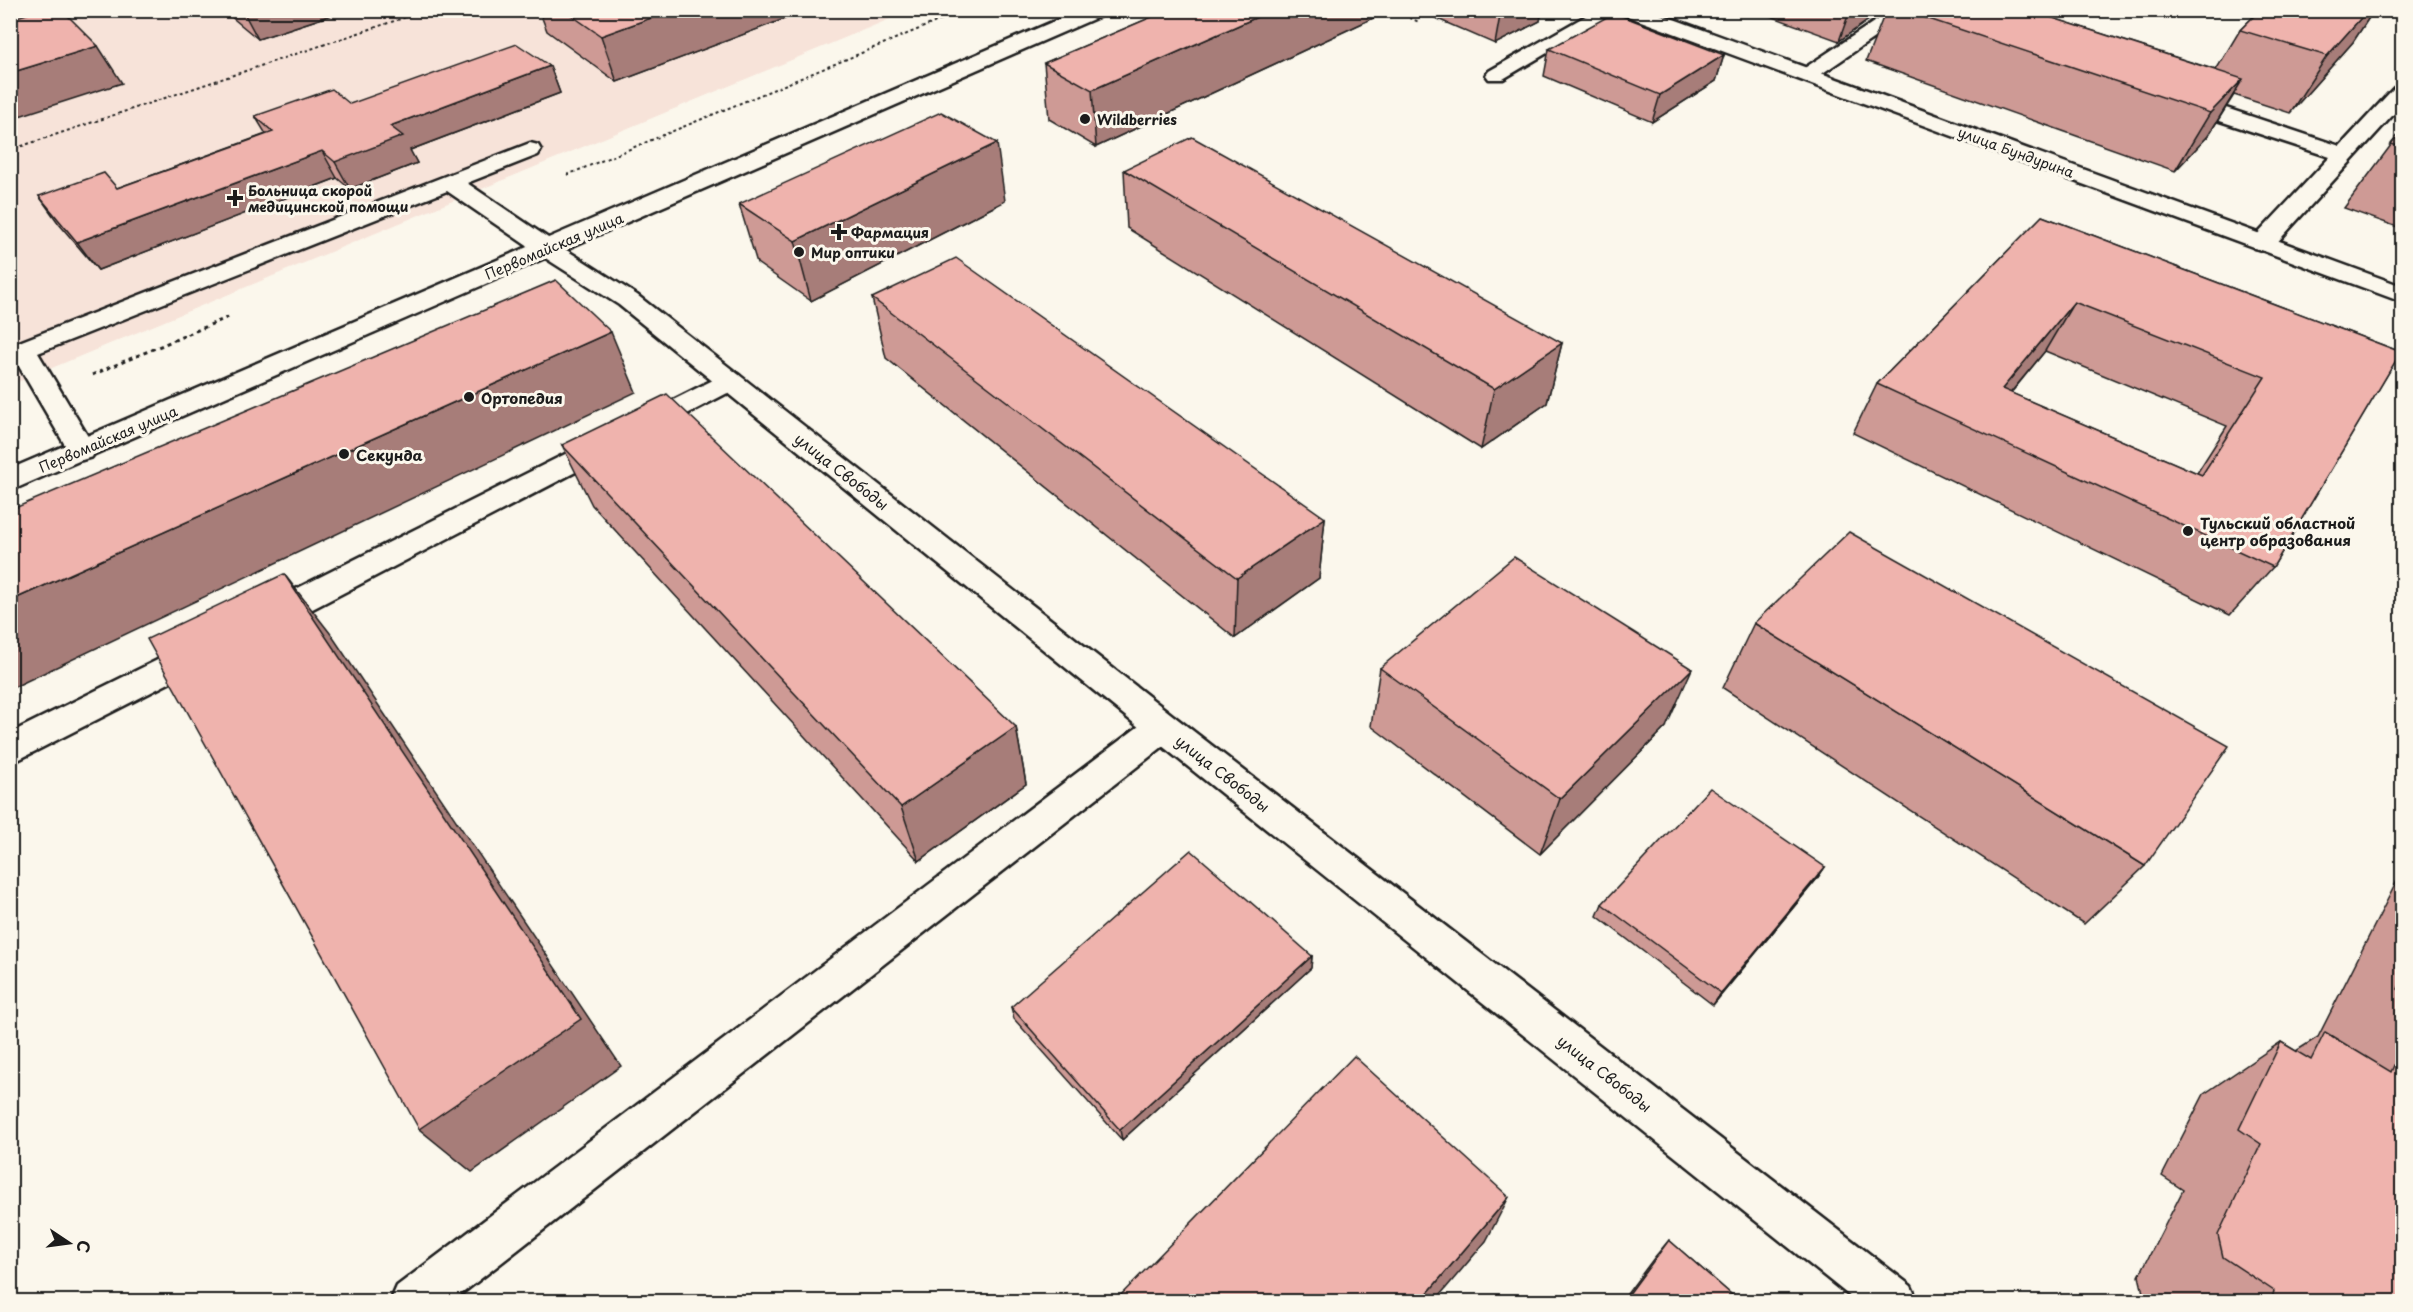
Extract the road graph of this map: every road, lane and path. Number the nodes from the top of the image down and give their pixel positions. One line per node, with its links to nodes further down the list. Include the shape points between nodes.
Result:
1 (427, 10): 13 (path)
2 (1098, 10): 18 (street, Первомайская улица)
3 (1394, 10): 8 (path)
4 (1611, 10): 9 (street)
5 (1629, 10): 10 (street, улица Бундурина)
6 (1906, 10): 7 (street); 10 (street)
7 (1929, 18)
8 (1419, 22)
9 (1496, 75)
10 (1807, 75): 17 (street, улица Бундурина)
11 (2403, 93): 15 (street)
12 (2165, 96): 15 (street)
13 (10, 150)
14 (530, 150): 16 (street)
15 (2345, 155): 17 (street)
16 (450, 182): 18 (street, улица Свободы); 21 (street, via 23,350)
17 (2263, 243): 19 (street, улица Бундурина)
18 (548, 249): 20 (street, улица Свободы, via 627,300); 21 (street, Первомайская улица)
19 (2403, 294)
20 (729, 381): 23 (street, улица Свободы); 24 (street)
21 (81, 450): 22 (street, Первомайская улица)
22 (10, 481)
23 (1163, 727): 25 (street); 26 (street, улица Свободы)
24 (10, 750)
25 (413, 1302)
26 (1896, 1302)

